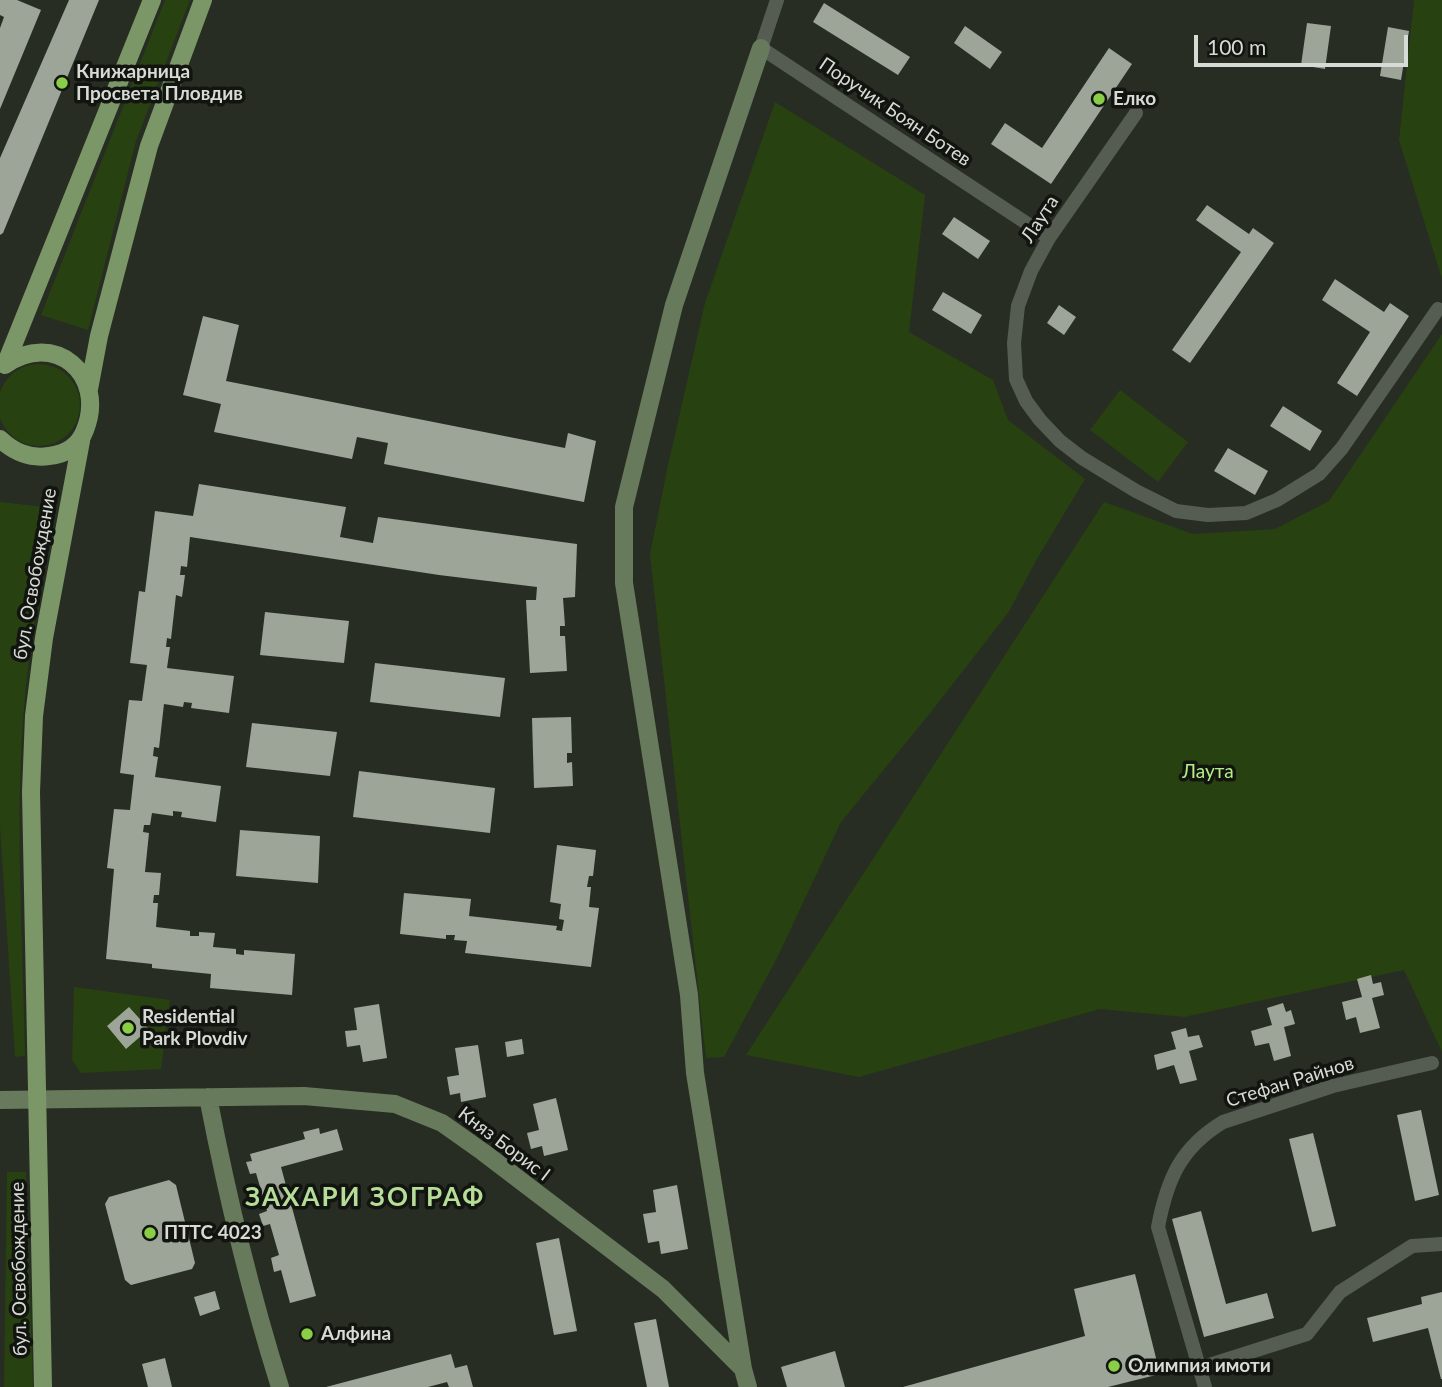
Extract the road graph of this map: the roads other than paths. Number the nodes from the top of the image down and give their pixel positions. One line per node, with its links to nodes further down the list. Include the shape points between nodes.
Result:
1 (152, 0): 8 (main road)
2 (203, 0): 9 (main road, via 149,146)
3 (777, 0): 4 (street)
4 (761, 48): 6 (street, Поручик Боян Ботев); 18 (street, via 674,305 624,507 624,583)
5 (1136, 113): 6 (street, Лаута)
6 (1049, 237): 7 (street, Лаута, via 1018,306 1014,343 1021,390 1060,441 1136,491 1176,511 1246,513 1319,474 1342,449)
7 (1438, 309)
8 (3, 366): 9 (main road, via 30,353 55,354 82,374)
9 (89, 389): 11 (main road, бул. Освобождение, via 90,418)
10 (0, 439): 11 (main road, via 26,456 42,457 69,451)
11 (81, 441): 15 (main road, бул. Освобождение, via 34,716 31,792)
12 (1432, 1063): 17 (street, Стефан Райнов, via 1333,1086 1223,1122 1177,1165 1158,1227)
13 (208, 1097): 15 (street, Княз Борис I); 18 (street, Княз Борис I, via 304,1096 395,1104 442,1123 663,1289); 20 (street, via 222,1170)
14 (0, 1100): 15 (street, Княз Борис I)
15 (37, 1100): 19 (main road, бул. Освобождение)
16 (1442, 1244): 17 (street, via 1412,1246 1340,1292 1307,1334)
17 (1200, 1368): 22 (street, Стефан Райнов)
18 (743, 1369): 21 (street, Княз Борис I)
19 (43, 1387)
20 (280, 1387)
21 (748, 1387)
22 (1205, 1387)

